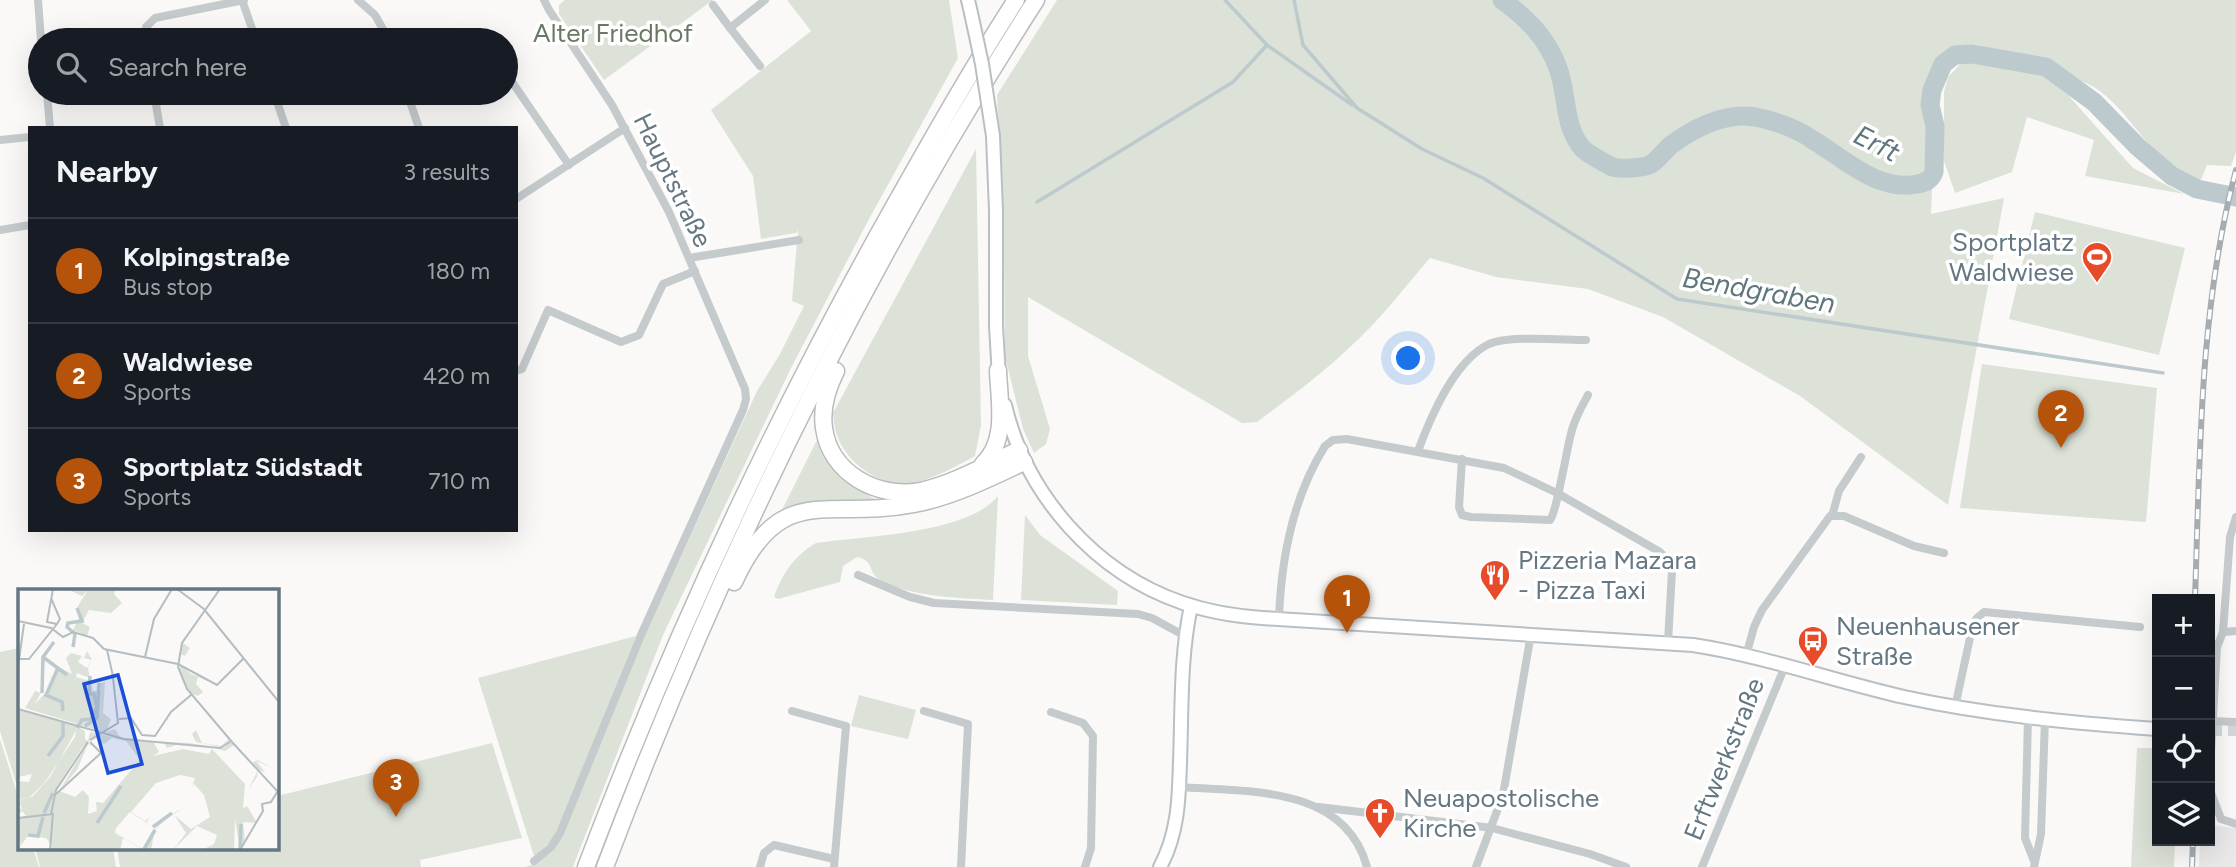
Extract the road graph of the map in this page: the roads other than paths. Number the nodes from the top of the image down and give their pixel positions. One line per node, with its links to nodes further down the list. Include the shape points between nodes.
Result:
1 (37, 0): 13 (street)
2 (243, 0): 14 (street, via 155,19); 15 (street)
3 (358, 0): 16 (street)
4 (544, 0): 27 (street, Hauptstraße)
5 (765, 0): 12 (street)
6 (968, 0): 40 (main road, bridge, via 993,136)
7 (1008, 0): 11 (highway)
8 (1016, 0): 11 (highway)
9 (1036, 0): 35 (highway)
10 (713, 5): 12 (street)
11 (1004, 18): 81 (highway, via 874,242 763,452 675,646)
12 (730, 27): 17 (street)
13 (40, 28)
14 (146, 28)
15 (252, 28)
16 (381, 28)
17 (760, 66)
18 (518, 90): 30 (street)
19 (48, 105): 23 (street)
20 (156, 105): 24 (street)
21 (278, 105): 25 (street)
22 (411, 105): 26 (street)
23 (50, 126)
24 (160, 126)
25 (285, 126)
26 (418, 126)
27 (625, 128): 30 (street); 36 (street, Hauptstraße)
28 (28, 137): 29 (street)
29 (0, 140)
30 (569, 164): 31 (street)
31 (518, 198)
32 (28, 225): 33 (street)
33 (0, 230)
34 (799, 240): 36 (street)
35 (888, 250): 46 (highway, via 875,294 827,391 823,422 828,445 853,476 887,491 927,489); 60 (highway, via 774,472)
36 (689, 258): 37 (street, Hauptstraße)
37 (695, 271): 39 (street, via 663,284 639,335 621,342 548,310); 78 (street, Hauptstraße, via 745,389 744,407 641,635 560,833)
38 (1586, 340): 42 (street, via 1488,344 1452,381)
39 (518, 370)
40 (998, 370): 43 (main road, via 1006,412); 46 (highway, via 998,441)
41 (1588, 395): 47 (street, via 1572,426)
42 (1419, 451): 45 (street); 53 (street, via 1347,439 1325,446 1291,529)
43 (1022, 456): 46 (highway); 52 (main road, via 1052,506 1094,552 1136,581); 60 (highway, via 947,495 921,503 814,509 780,521 753,547 717,620)
44 (1861, 457): 48 (street, via 1842,485)
45 (1462, 459): 47 (street, via 1504,468); 47 (street, via 1459,509 1466,517 1549,521)
46 (978, 468)
47 (1557, 494): 59 (street, via 1667,558 1672,571)
48 (1832, 516): 50 (street, via 1844,516 1914,546); 61 (street, via 1762,610)
49 (2236, 517): 56 (street, via 2230,537)
50 (1944, 553)
51 (858, 575): 58 (street, via 928,602 1138,614)
52 (1191, 606): 53 (main road, via 1223,614); 58 (main road)
53 (1279, 618): 57 (main road)
54 (2140, 627): 63 (street, via 1984,612 1973,624)
55 (2236, 631): 56 (street)
56 (2223, 632): 69 (street, via 2217,647)
57 (1531, 634): 59 (main road); 77 (street, via 1506,782)
58 (1185, 636): 73 (main road)
59 (1668, 642): 61 (main road)
60 (693, 650): 82 (highway)
61 (1746, 656): 62 (main road)
62 (1785, 666): 63 (main road); 90 (street, Erftwerkstraße)
63 (1955, 706): 67 (main road)
64 (792, 711): 79 (street, via 846,726)
65 (924, 712): 84 (street, via 968,724)
66 (1051, 712): 85 (street, via 1083,723 1093,736 1091,848)
67 (2028, 717): 68 (main road); 80 (street, via 2025,838)
68 (2045, 719): 72 (main road); 80 (street, via 2041,834)
69 (2211, 720)
70 (2215, 722): 71 (street)
71 (2236, 722)
72 (2152, 729)
73 (1179, 787): 75 (street, via 1271,795); 86 (main road, via 1176,826)
74 (2215, 803): 76 (street, via 2221,819)
75 (1319, 807): 77 (street); 87 (street, via 1353,836)
76 (2236, 824)
77 (1492, 828): 88 (street); 89 (street)
78 (534, 861)
79 (834, 863): 83 (street, via 774,845 766,850)
80 (2034, 864)
81 (586, 867)
82 (605, 867)
83 (760, 867)
84 (961, 867)
85 (1086, 867)
86 (1160, 867)
87 (1367, 867)
88 (1476, 867)
89 (1626, 867)
90 (1702, 867)

